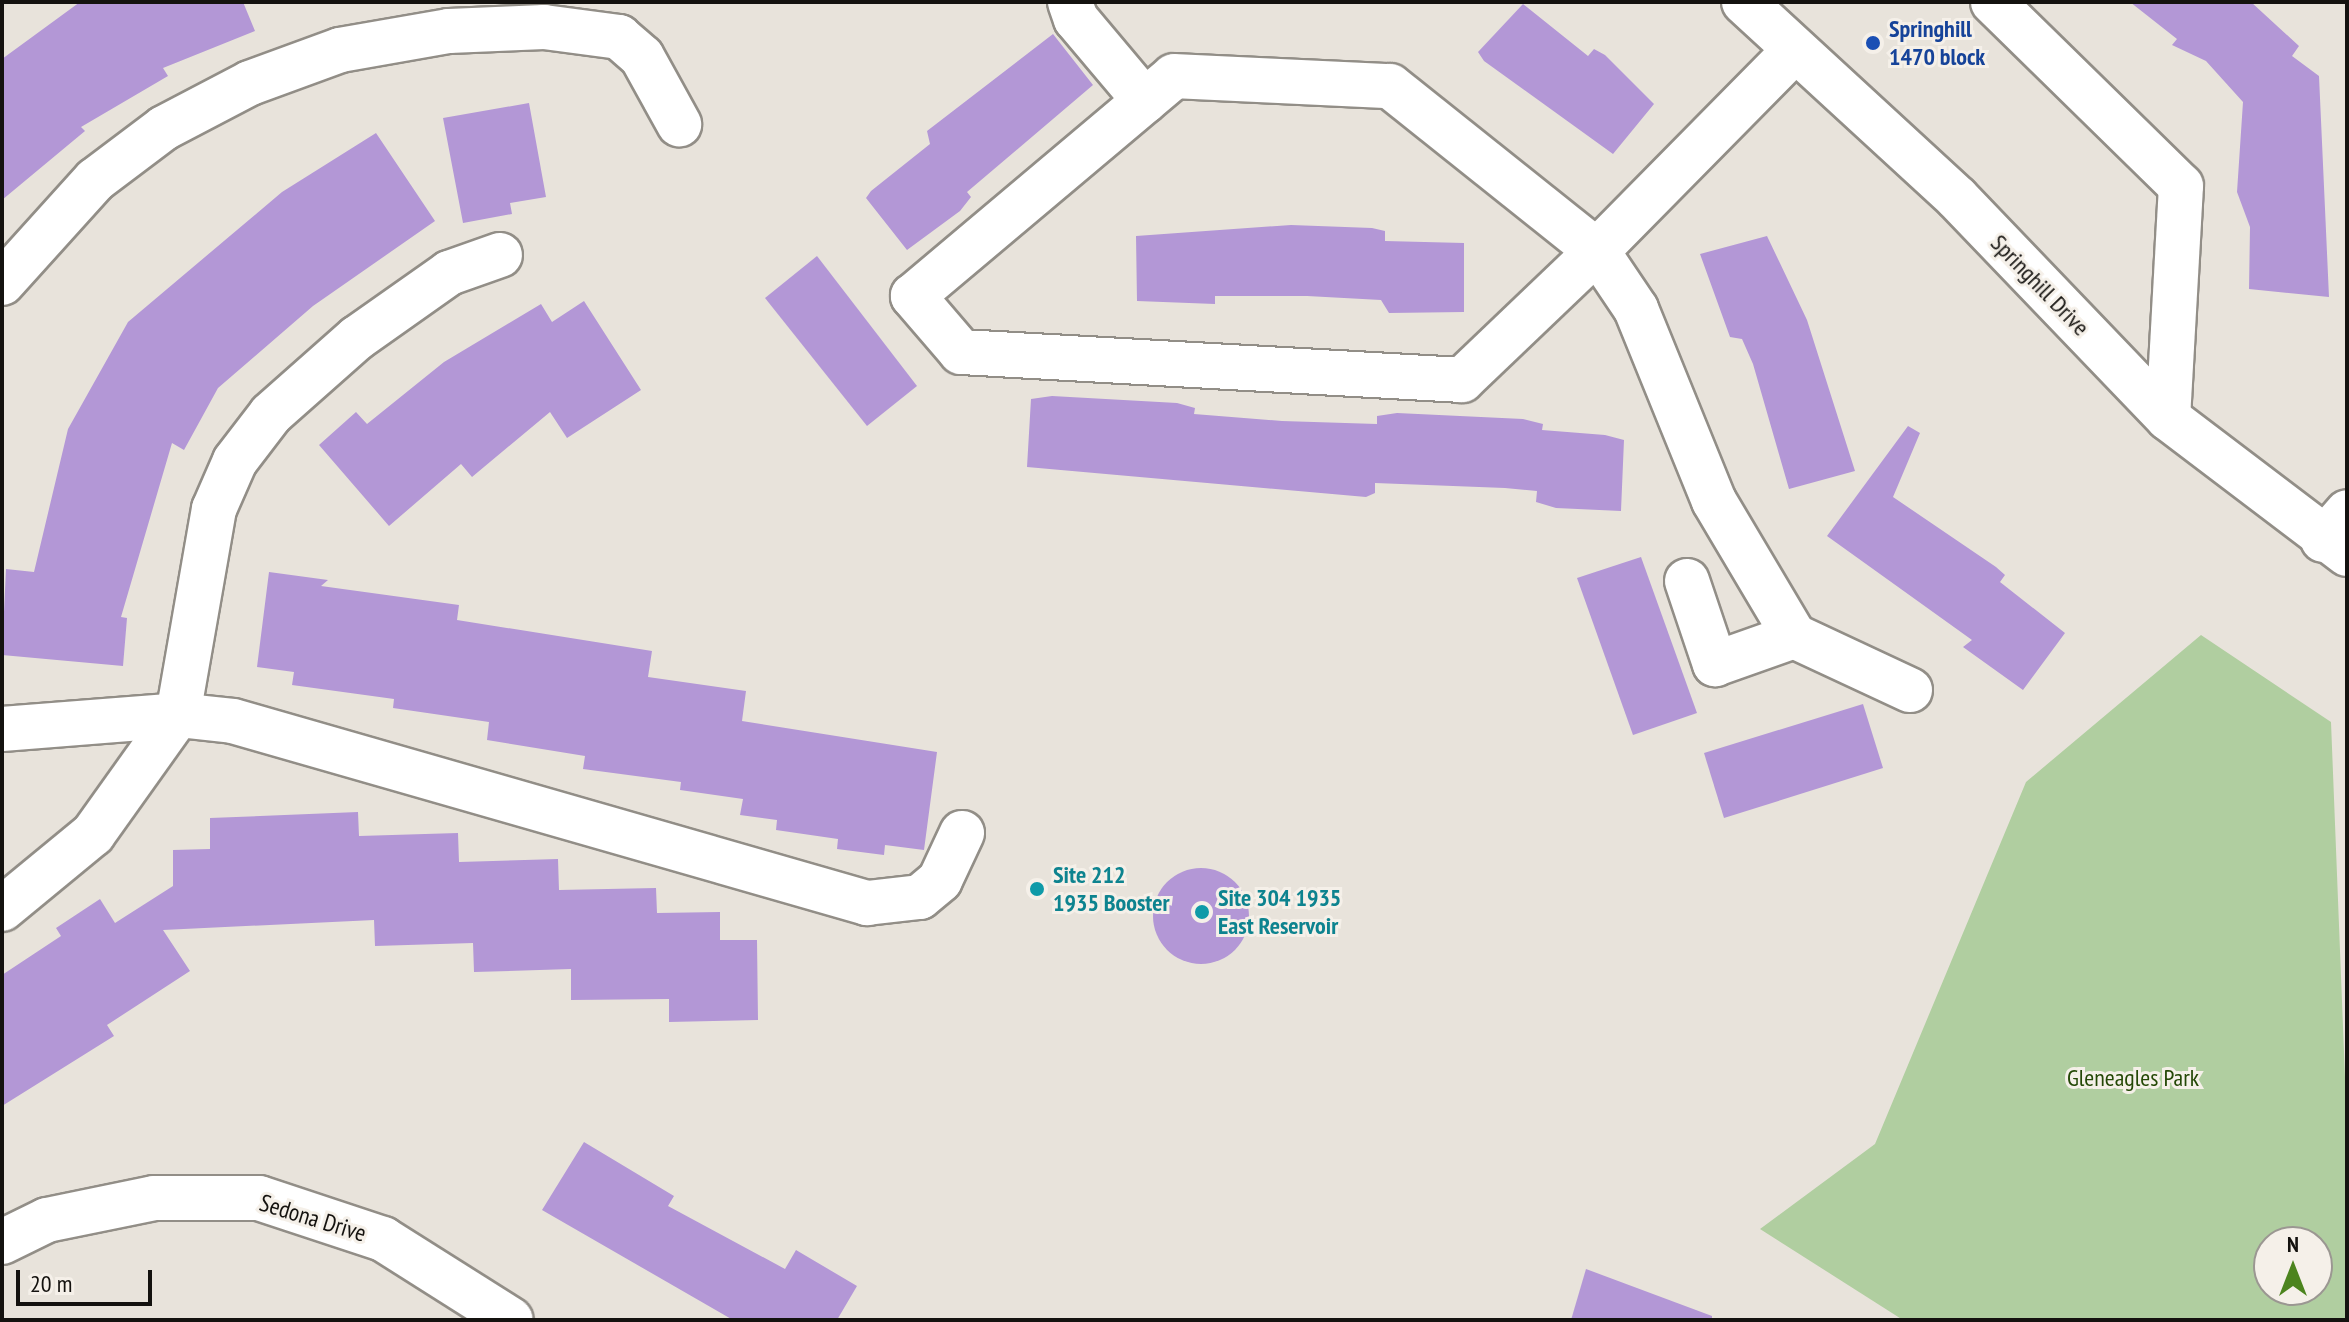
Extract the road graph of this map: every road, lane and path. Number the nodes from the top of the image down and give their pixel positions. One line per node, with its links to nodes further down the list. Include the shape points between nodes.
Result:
1 (1070, 2): 5 (street, via 1076,19)
2 (1744, 2): 4 (street, Springhill Drive)
3 (1993, 2): 10 (street, via 2181,186)
4 (1795, 50): 7 (street); 10 (street, Springhill Drive, via 1957,198)
5 (1145, 101): 7 (street, via 1174,76 1390,86); 7 (street, via 913,296 961,352 1462,380)
6 (679, 124): 9 (street, via 642,57 619,37 544,27 449,31 340,50 250,83 164,128 95,180)
7 (1597, 251): 13 (street, via 1636,309 1714,501)
8 (500, 255): 15 (street, via 449,273 357,338 271,414 235,461 214,509 201,564)
9 (2, 283)
10 (2168, 418): 11 (street, Springhill Drive)
11 (2339, 535)
12 (1687, 581): 13 (street, via 1715,664)
13 (1794, 636): 14 (street)
14 (1910, 690)
15 (178, 715): 16 (street); 17 (street, via 233,721 867,903 920,897 940,880); 18 (street, via 93,834)
16 (2, 729)
17 (962, 833)
18 (2, 909)
19 (2, 1242): 20 (street, Sedona Drive, via 47,1220 154,1198 259,1198 383,1239)
20 (511, 1320)

